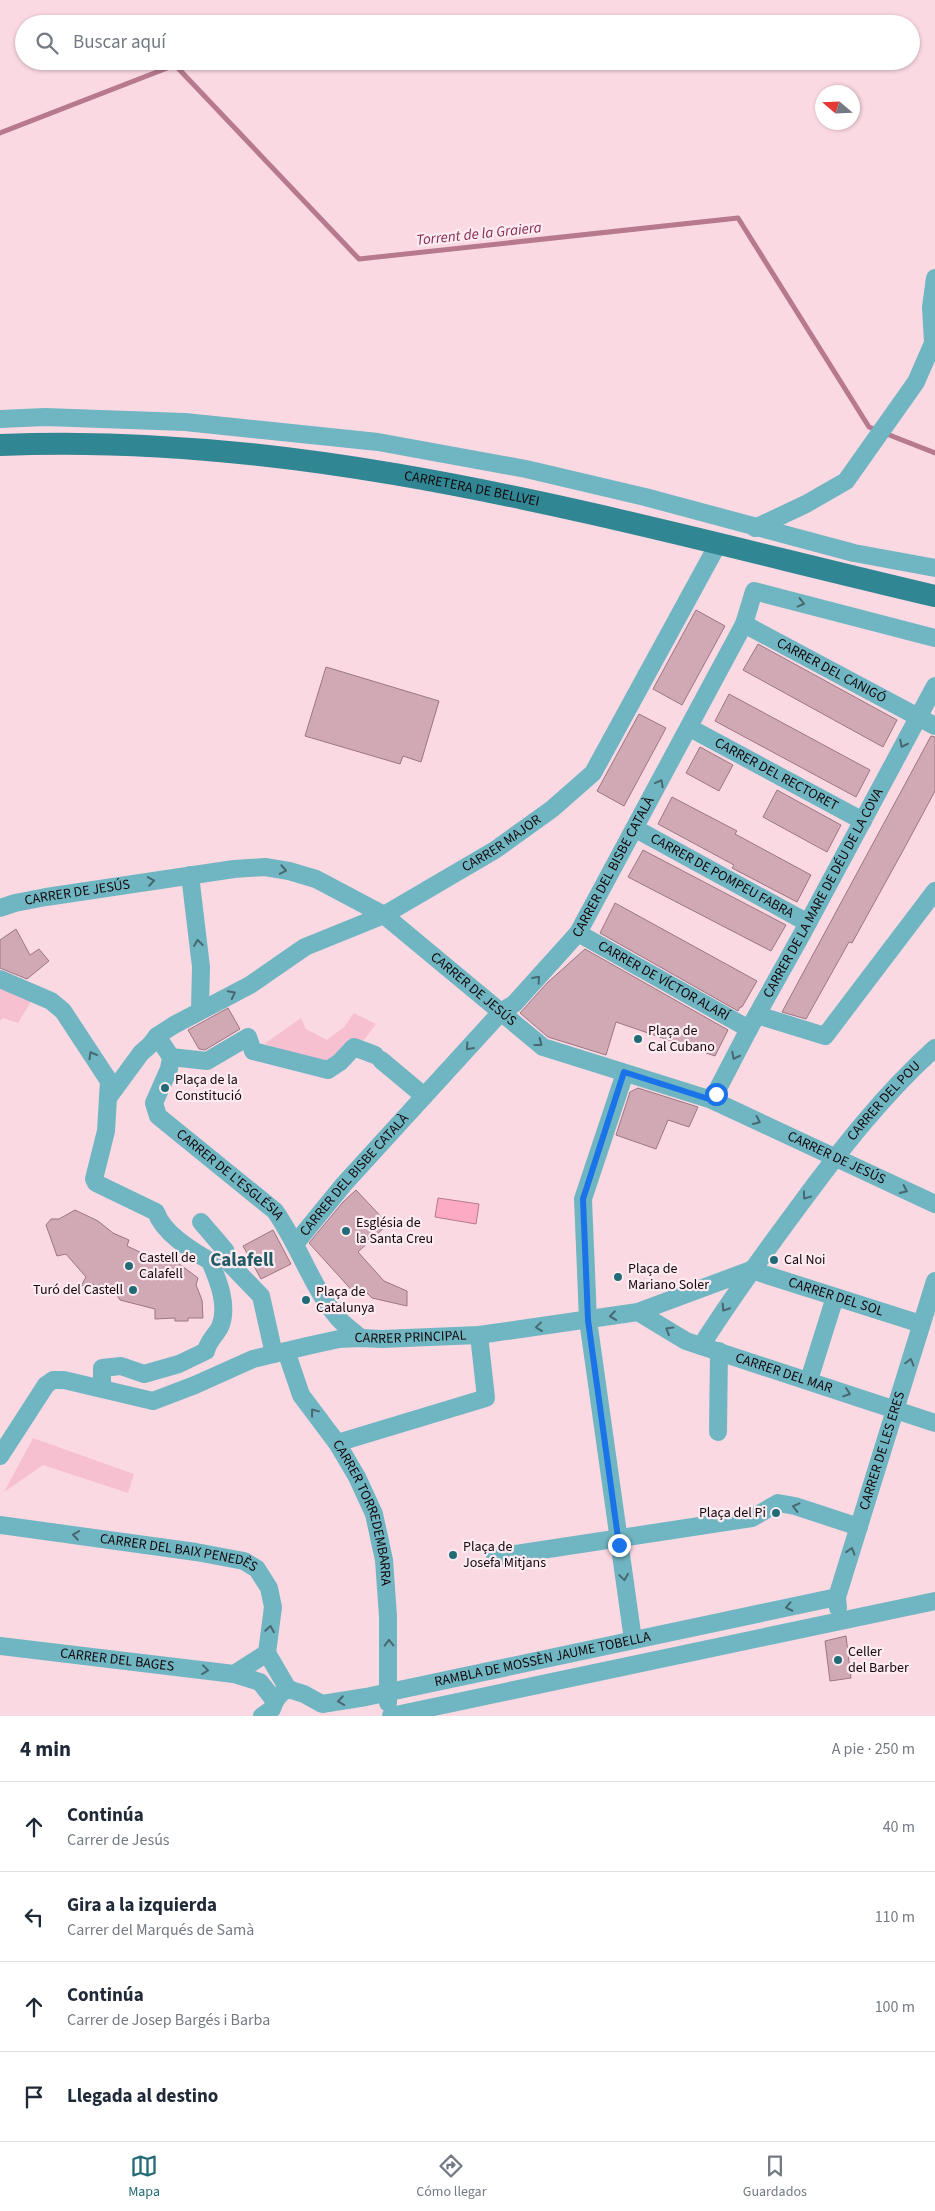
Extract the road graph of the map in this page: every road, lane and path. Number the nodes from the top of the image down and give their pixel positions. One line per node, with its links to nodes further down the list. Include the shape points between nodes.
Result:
1 (935, 278): 4 (street, via 931,307 933,343 916,382 846,481)
2 (0, 419): 4 (street, via 45,417 185,422 378,442 526,469 645,497)
3 (0, 446): 5 (main road, CARRETERA DE BELLVEI, via 155,447 338,464 540,502)
4 (755, 528): 6 (street, via 854,554)
5 (718, 544): 7 (main road, CARRETERA DE BELLVEI); 19 (street, CARRER MAJOR, via 593,773 552,809 495,850)
6 (935, 568)
7 (935, 596)
8 (744, 624): 9 (street, CARRER DEL BISBE CATALÀ, one-way to 9, via 754,591); 11 (street, CARRER DEL CANIGÓ); 13 (street, CARRER DEL BISBE CATALÀ)
9 (935, 638)
10 (935, 686): 11 (street, CARRER DE LA MARE DE DÉU DE LA COVA)
11 (918, 716): 12 (street, CARRER DEL CANIGÓ); 14 (street, CARRER DE LA MARE DE DÉU DE LA COVA, one-way to 14)
12 (935, 726)
13 (690, 728): 14 (street, CARRER DEL RECTORET); 15 (street, CARRER DEL BISBE CATALÀ, one-way to 13)
14 (863, 821): 20 (street, CARRER DE LA MARE DE DÉU DE LA COVA)
15 (636, 829): 20 (street, CARRER DE POMPEU FABRA); 21 (street, CARRER DEL BISBE CATALÀ)
16 (190, 875): 18 (street, CARRER DE JESÚS, one-way to 16, via 46,897); 19 (street, CARRER DE JESÚS, one-way to 19, via 265,867 289,871 316,879); 23 (street, one-way to 16, via 201,967)
17 (935, 891): 25 (street, CARRER DE VÍCTOR ALARÍ, via 825,1036)
18 (0, 908)
19 (384, 915): 23 (street, CARRER MAJOR, one-way to 19, via 250,985 305,947); 24 (street, CARRER DE JESÚS)
20 (808, 924): 25 (street, CARRER DE LA MARE DE DÉU DE LA COVA)
21 (578, 933): 24 (street, CARRER DEL BISBE CATALÀ, one-way to 21, via 514,1004); 25 (street, CARRER DE VÍCTOR ALARÍ)
22 (0, 978): 31 (street, one-way to 22, via 108,1081 66,1015 51,1001)
23 (200, 1009): 26 (street, CARRER MAJOR)
24 (502, 1011): 29 (street, CARRER DE JESÚS, one-way to 29, via 543,1047); 30 (street, CARRER DEL BISBE CATALÀ, one-way to 30)
25 (753, 1022): 32 (street, CARRER DE LA MARE DE DÉU DE LA COVA, one-way to 32)
26 (157, 1036): 28 (street); 31 (street)
27 (935, 1048): 33 (street, CARRER DEL POU, via 880,1102)
28 (171, 1057): 30 (street, via 207,1061 248,1037 253,1051 328,1070 354,1047 378,1058); 36 (street, CARRER DE L'ESGLÉSIA, via 169,1070 154,1104 158,1116 275,1212)
29 (624, 1072): 32 (street, CARRER DE JESÚS); 43 (street, via 583,1199)
30 (424, 1096): 36 (street, CARRER DEL BISBE CATALÀ)
31 (108, 1098): 38 (street, via 104,1137 94,1179 99,1186 156,1212 160,1222 194,1252)
32 (712, 1100): 33 (street, CARRER DE JESÚS, one-way to 33)
33 (835, 1157): 34 (street, CARRER DE JESÚS, one-way to 34); 39 (street, CARRER DEL POU, one-way to 39)
34 (935, 1204)
35 (201, 1222): 37 (street, CARRER TORREDEMBARRA)
36 (295, 1244): 46 (street, CARRER DE L'ESGLÉSIA, via 338,1319)
37 (226, 1250): 38 (street); 49 (street, CARRER TORREDEMBARRA, via 231,1265 261,1296)
38 (210, 1261): 51 (street, via 221,1292 222,1320 206,1351 179,1364 144,1374 121,1366 102,1368)
39 (751, 1270): 41 (street, CARRER DEL SOL); 42 (street, CARRER PRINCIPAL); 47 (street, CARRER DEL POU, one-way to 47)
40 (935, 1281): 44 (street, CARRER DE LES ERES)
41 (835, 1298): 44 (street, CARRER DEL SOL); 50 (street)
42 (638, 1312): 43 (street, CARRER PRINCIPAL, one-way to 43); 47 (street, CARRER DEL MAR, one-way to 42, via 686,1341)
43 (588, 1320): 45 (street, CARRER PRINCIPAL, one-way to 45); 59 (street)
44 (921, 1324): 52 (street, CARRER DE LES ERES, one-way to 44)
45 (479, 1335): 46 (street, CARRER PRINCIPAL, via 382,1340); 55 (street, via 486,1398)
46 (361, 1338): 49 (street, CARRER PRINCIPAL, via 339,1339)
47 (701, 1346): 48 (street, CARRER DEL MAR)
48 (719, 1351): 50 (street, CARRER DEL MAR); 54 (street)
49 (280, 1352): 51 (street, CARRER PRINCIPAL, via 253,1359 153,1401); 55 (street, CARRER TORREDEMBARRA, one-way to 49, via 301,1395)
50 (808, 1380): 52 (street, CARRER DEL MAR, one-way to 52)
51 (102, 1388): 56 (street, CARRER PRINCIPAL, via 54,1380 46,1385)
52 (896, 1410): 53 (street, CARRER DEL MAR); 58 (street, CARRER DE LES ERES)
53 (935, 1423)
54 (718, 1432)
55 (337, 1443): 68 (street, CARRER TORREDEMBARRA, one-way to 55, via 384,1560 374,1514)
56 (0, 1456)
57 (0, 1525): 66 (street, CARRER DEL BAIX PENEDÈS, one-way to 57, via 273,1607 269,1588 257,1569 244,1561)
58 (859, 1527): 59 (street, one-way to 59, via 778,1503 752,1518); 61 (street, CARRER DE LES ERES, one-way to 58)
59 (618, 1537): 60 (street); 64 (street, one-way to 64)
60 (495, 1556)
61 (837, 1597): 63 (street, CARRER DE LES ERES); 64 (street, RAMBLA DE MOSSÈN JAUME TOBELLA, one-way to 64)
62 (935, 1602): 63 (street, RAMBLA DE MOSSÈN JAUME TOBELLA)
63 (840, 1622): 70 (street, RAMBLA DE MOSSÈN JAUME TOBELLA)
64 (633, 1640): 68 (street, RAMBLA DE MOSSÈN JAUME TOBELLA)
65 (0, 1646): 67 (street, CARRER DEL BAGES, one-way to 67)
66 (267, 1653): 67 (street); 69 (street)
67 (234, 1674): 69 (street, CARRER DEL BAGES, via 260,1682)
68 (389, 1692): 69 (street, RAMBLA DE MOSSÈN JAUME TOBELLA, one-way to 69, via 322,1704 304,1694); 70 (street, CARRER TORREDEMBARRA)
69 (274, 1706)
70 (389, 1716)

